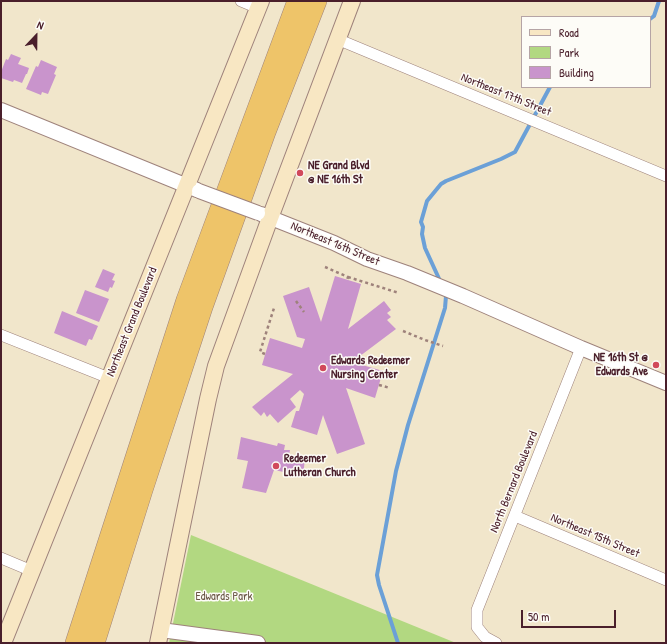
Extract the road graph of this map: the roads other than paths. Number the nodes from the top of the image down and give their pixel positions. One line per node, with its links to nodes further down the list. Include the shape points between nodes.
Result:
1 (241, 1): 5 (street)
2 (298, 1): 21 (highway, via 188,300)
3 (316, 1): 22 (highway, via 202,308)
4 (352, 1): 6 (main road)
5 (259, 4): 9 (main road, Northeast Grand Boulevard)
6 (337, 39): 8 (street, Northeast 17th Street); 10 (main road)
7 (1, 110): 9 (street, Northeast 16th Street)
8 (666, 176)
9 (193, 189): 10 (street, Northeast 16th Street, bridge); 13 (main road, Northeast Grand Boulevard)
10 (264, 215): 12 (street, Northeast 16th Street, via 463,296); 19 (main road, via 216,366)
11 (1, 335): 13 (street)
12 (581, 348): 14 (street, Northeast 16th Street); 15 (street, North Bernard Boulevard)
13 (110, 378): 17 (main road, Northeast Grand Boulevard)
14 (666, 383)
15 (515, 516): 18 (street, Northeast 15th Street); 24 (street, North Bernard Boulevard, via 477,610 478,628 485,637)
16 (1, 558): 17 (street)
17 (32, 571): 20 (main road, Northeast Grand Boulevard)
18 (666, 580)
19 (159, 636): 23 (street)
20 (3, 643)
21 (76, 643)
22 (94, 643)
23 (258, 643)
24 (496, 643)

